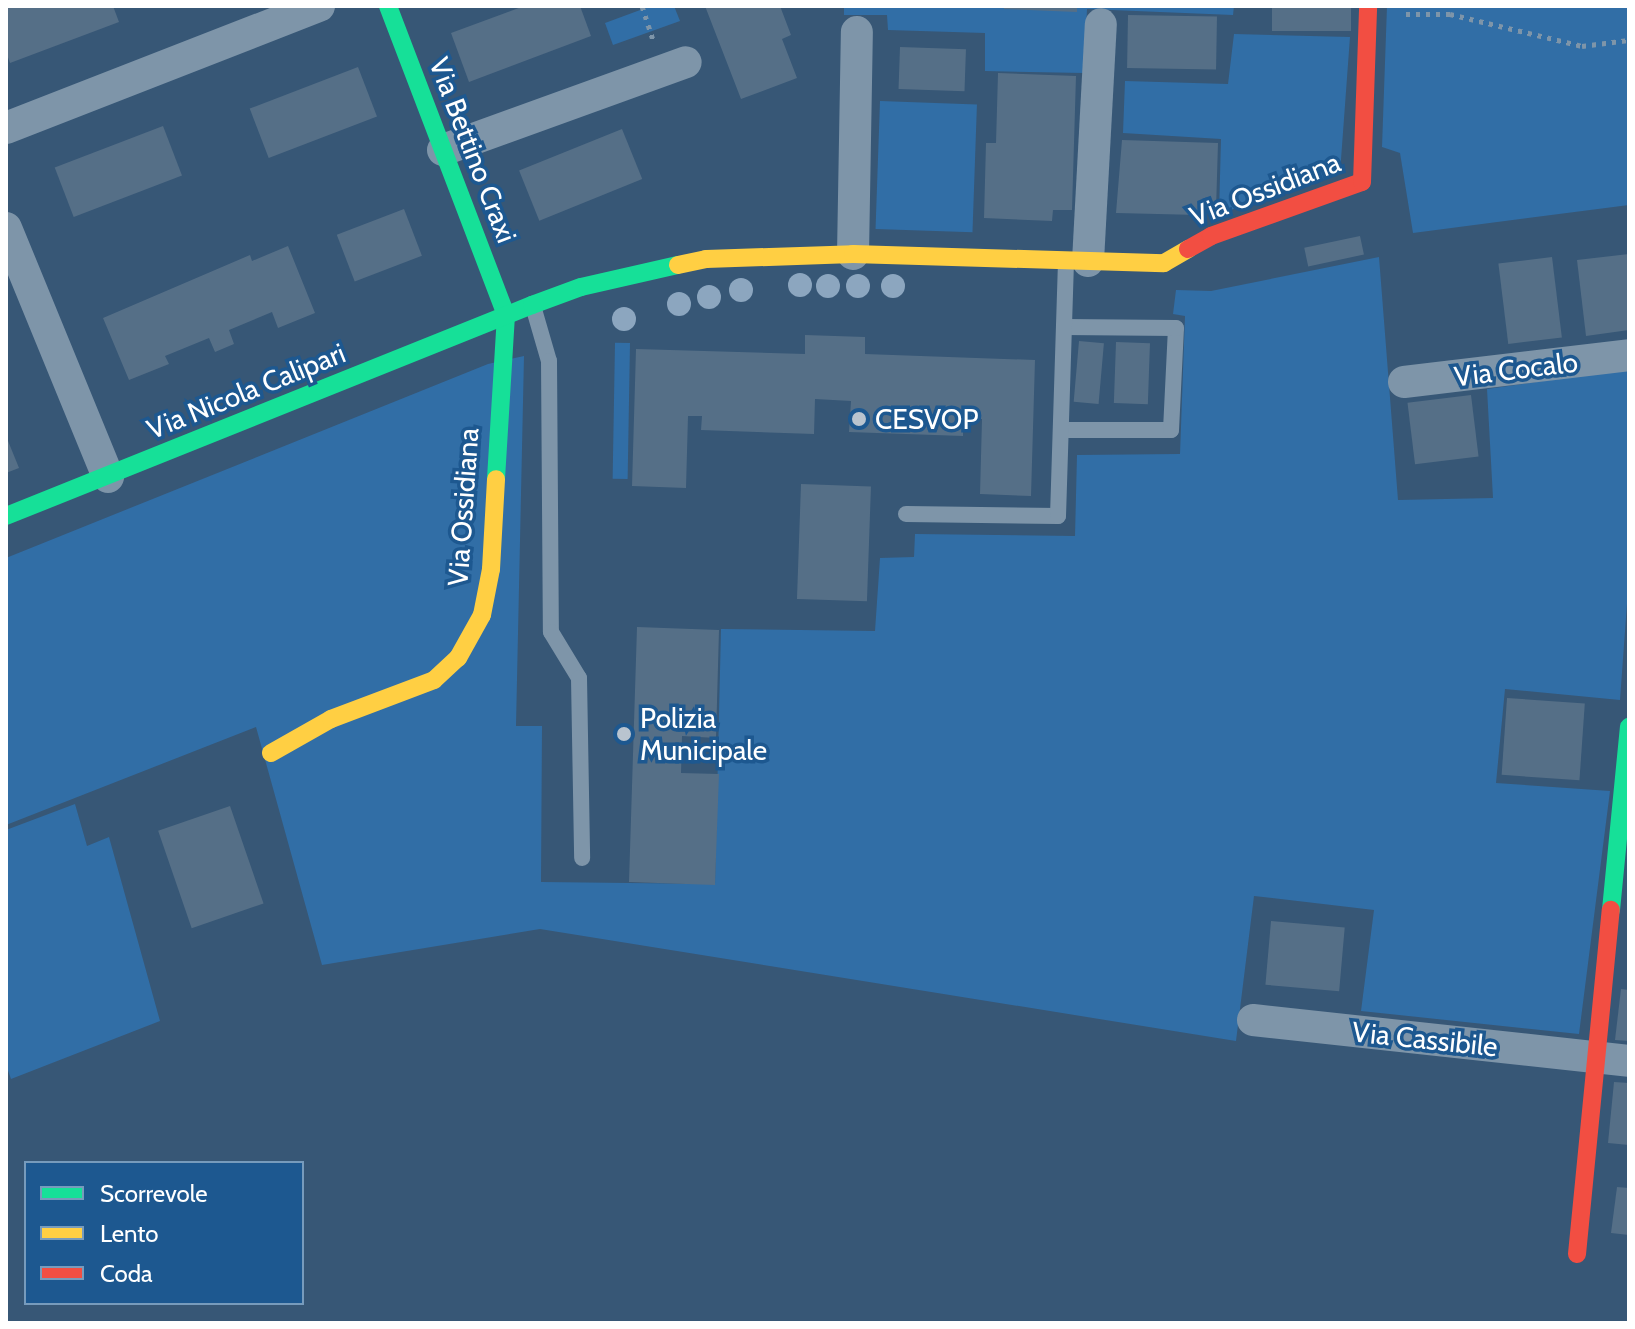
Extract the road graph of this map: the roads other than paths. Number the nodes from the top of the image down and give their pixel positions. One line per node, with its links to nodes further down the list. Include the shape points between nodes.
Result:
1 (319, 6): 7 (street)
2 (388, 6): 8 (street, Via Bettino Craxi)
3 (1368, 10): 11 (street, Via Ossidiana, via 1362,182 1211,236 1164,263)
4 (1101, 24): 11 (street)
5 (857, 32): 10 (street)
6 (686, 62): 8 (street)
7 (6, 128)
8 (443, 150): 13 (street, Via Bettino Craxi)
9 (6, 228): 18 (street)
10 (853, 254): 11 (street, Via Ossidiana); 12 (street, Via Ossidiana, via 706,259 581,287)
11 (1077, 260): 14 (lane)
12 (532, 305): 13 (street, Via Ossidiana); 23 (lane, via 549,361 551,632 579,678)
13 (506, 315): 18 (street, Via Nicola Calipari); 22 (street, Via Ossidiana, via 491,569 482,615 458,658 434,680 331,719)
14 (1064, 327): 17 (lane); 17 (lane, via 1176,328 1171,430)
15 (1629, 355): 16 (street, Via Cocalo)
16 (1404, 382)
17 (1061, 430): 19 (lane, via 1058,516)
18 (108, 477): 20 (street, Via Nicola Calipari)
19 (906, 514)
20 (6, 516)
21 (1629, 727): 25 (street)
22 (271, 753)
23 (582, 858)
24 (1253, 1020): 25 (street, Via Cassibile)
25 (1597, 1058): 26 (street, Via Cassibile); 27 (street)
26 (1629, 1061)
27 (1577, 1254)

